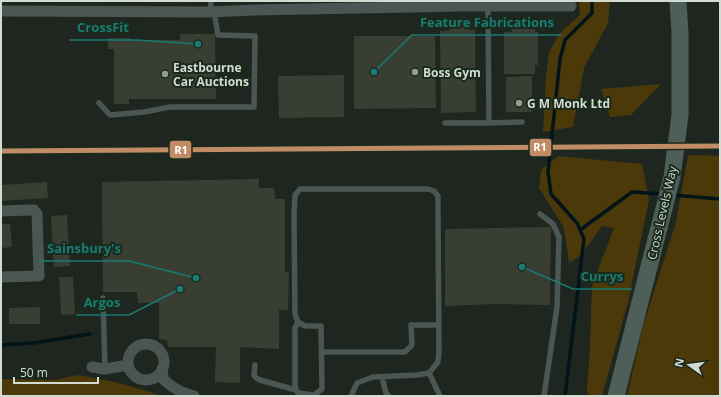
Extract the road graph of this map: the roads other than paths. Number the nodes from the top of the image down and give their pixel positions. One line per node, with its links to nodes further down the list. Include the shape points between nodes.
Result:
1 (211, 1): 8 (lane)
2 (678, 1): 33 (main road, Cross Levels Way, via 680,115 672,177)
3 (463, 3): 4 (street); 5 (street)
4 (254, 6): 8 (street)
5 (488, 6): 6 (street); 12 (lane)
6 (571, 6)
7 (1, 11): 8 (street)
8 (212, 12): 9 (lane, via 218,35 255,36 254,107 170,108 110,115)
9 (99, 103)
10 (522, 122): 12 (lane)
11 (445, 123): 12 (lane)
12 (489, 123)
13 (1, 211): 15 (street, via 34,210 37,214 39,276)
14 (540, 214): 32 (lane, via 553,224 559,237 557,307)
15 (1, 277)
16 (104, 298): 23 (lane)
17 (298, 322): 18 (lane, via 295,314 294,215 295,195 300,189 428,189 438,196); 19 (lane, via 305,326 321,326); 27 (lane, via 295,328)
18 (439, 325): 19 (lane, via 411,325 412,345 405,352); 25 (lane, via 438,362)
19 (322, 352): 27 (lane, via 322,389 313,395 298,393)
20 (128, 365): 23 (street); 24 (street, via 133,375 143,380 154,378); 24 (street, via 133,350 137,346 148,345 158,349 161,354)
21 (255, 365): 27 (lane, via 256,378)
22 (92, 367): 23 (street)
23 (105, 369)
24 (162, 369): 28 (street, via 163,379 170,385 181,393)
25 (429, 373): 26 (lane); 31 (lane)
26 (382, 377): 29 (lane, via 373,377 357,383); 30 (lane)
27 (296, 390)
28 (194, 396)
29 (351, 396)
30 (389, 396)
31 (440, 396)
32 (544, 396)
33 (616, 396)

